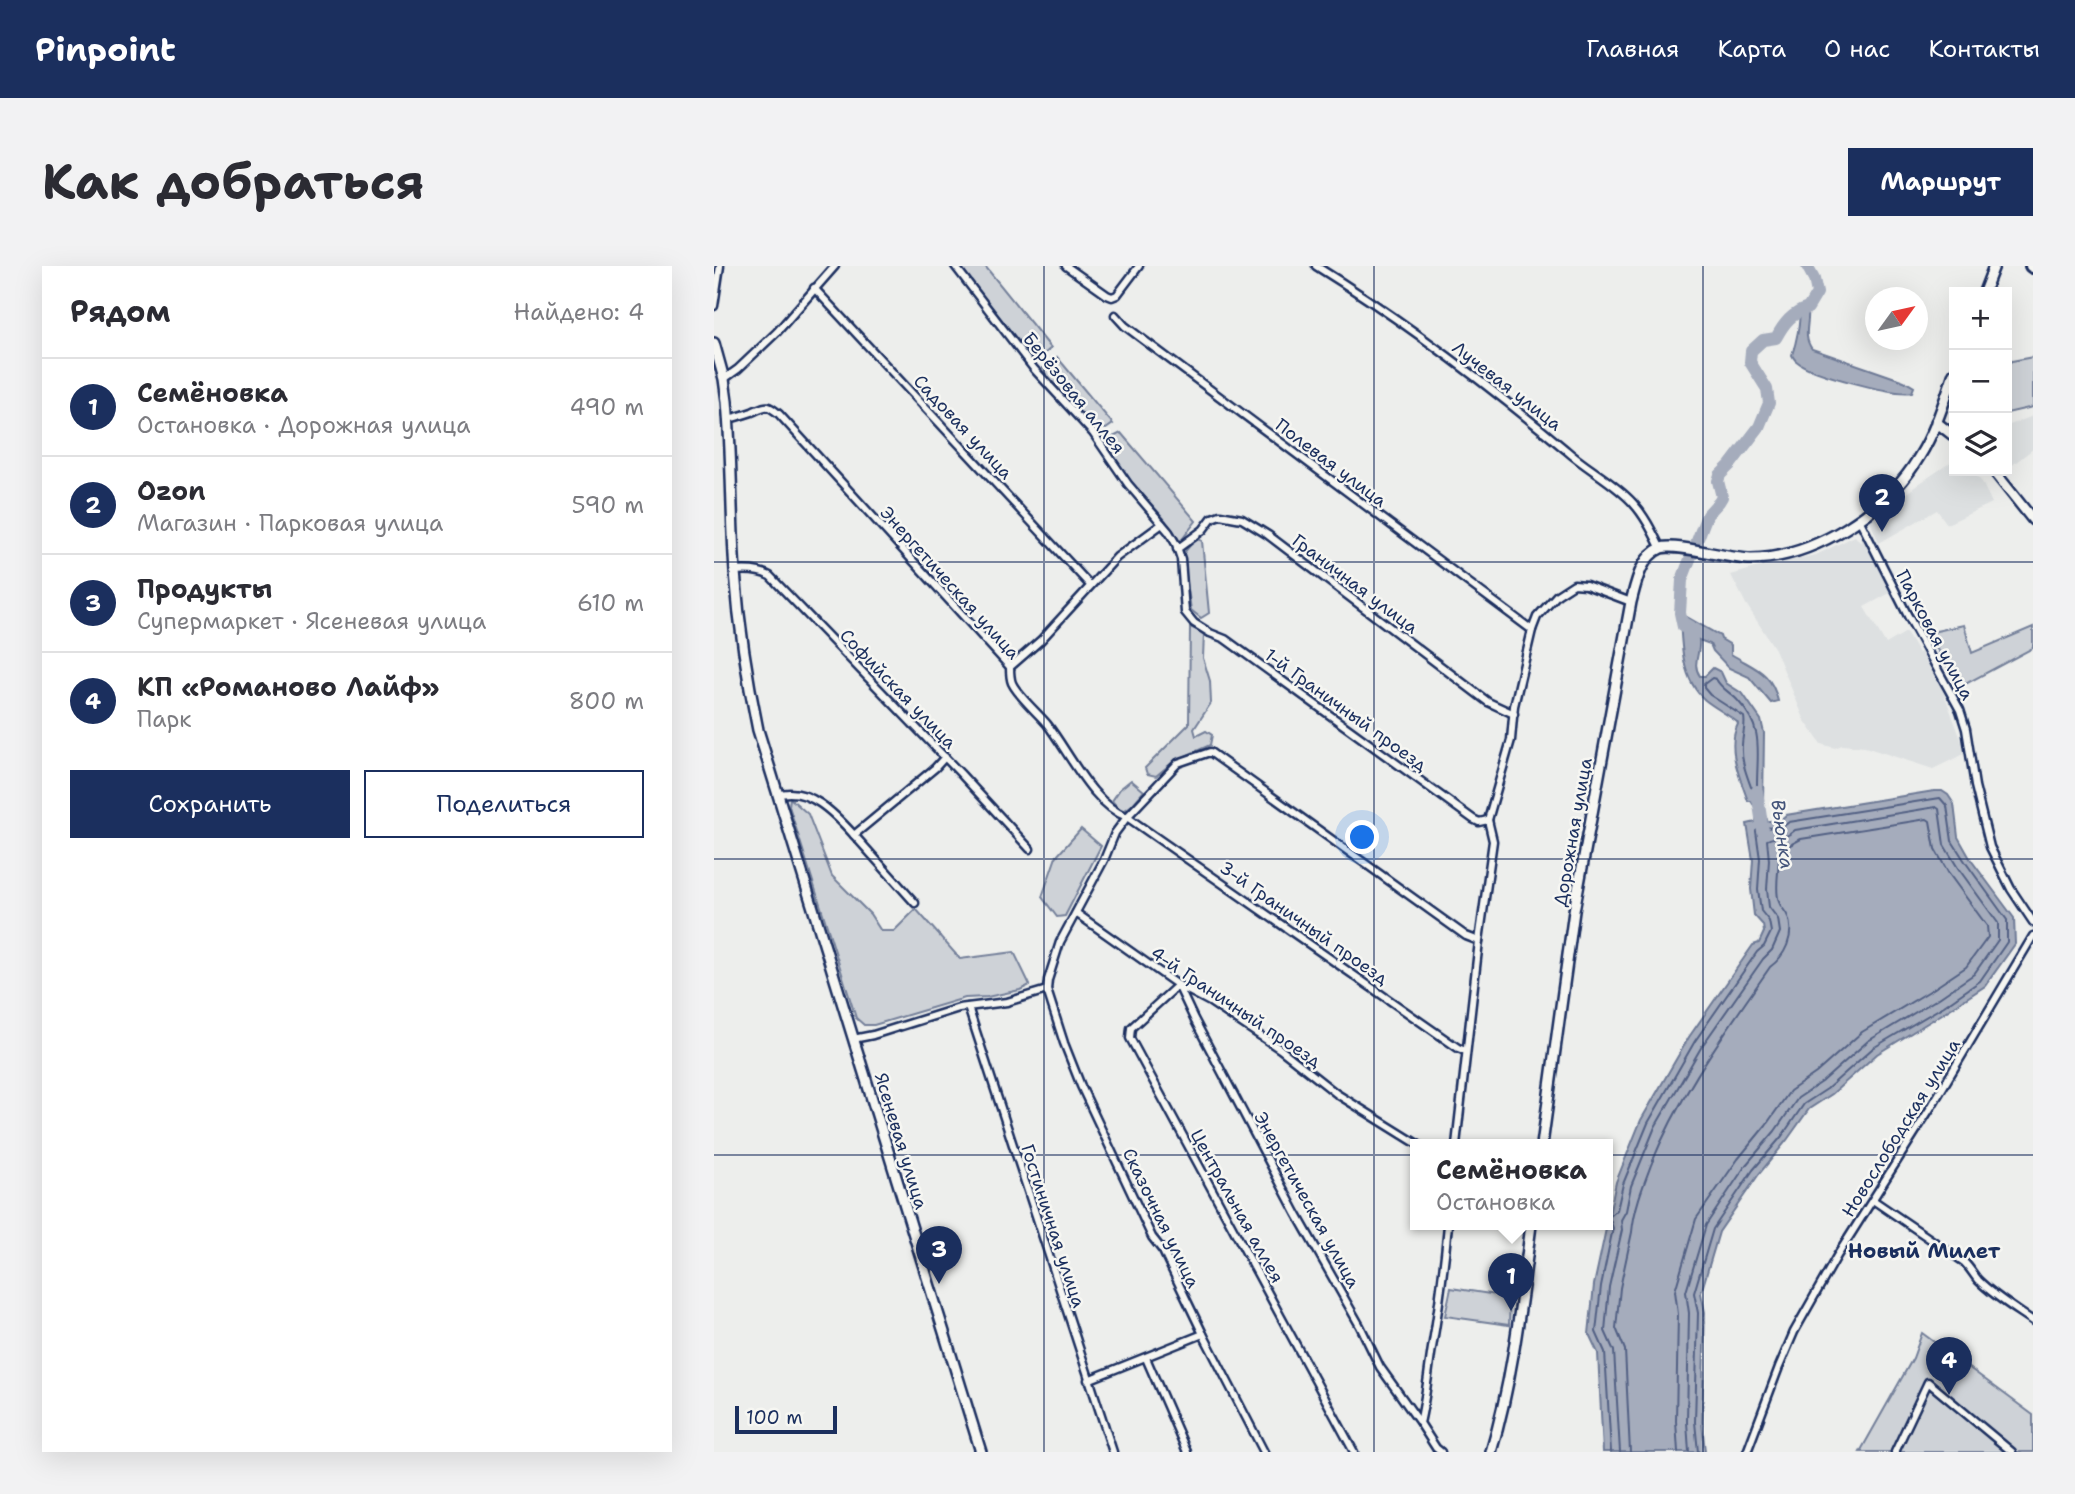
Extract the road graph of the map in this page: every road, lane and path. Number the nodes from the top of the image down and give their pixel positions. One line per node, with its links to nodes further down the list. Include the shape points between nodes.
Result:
1 (720, 266): 10 (street)
2 (835, 266): 9 (street)
3 (955, 266): 21 (street, Берёзовая аллея)
4 (1066, 266): 5 (street, via 1112,297)
5 (1139, 266)
6 (1316, 266): 23 (street, Лучевая улица, via 1396,319 1618,489 1640,512)
7 (1994, 266): 8 (main road)
8 (1986, 287)
9 (814, 288): 13 (street, via 777,332); 25 (street, Садовая улица)
10 (714, 306)
11 (1115, 316): 28 (street, Полевая улица)
12 (714, 343): 13 (main road, Ясеневая улица)
13 (724, 379): 15 (main road, Ясеневая улица)
14 (1949, 387): 16 (main road)
15 (728, 419): 24 (main road, Ясеневая улица); 29 (street, Энергетическая улица, via 771,407)
16 (1936, 422): 17 (main road); 19 (main road, via 1914,466)
17 (1949, 432)
18 (1998, 476): 20 (main road)
19 (1859, 519): 23 (main road, via 1792,553 1753,559); 39 (street, Парковая улица, via 1959,710 1992,853)
20 (2033, 520)
21 (1162, 524): 22 (street, Берёзовая аллея); 25 (street, via 1117,557)
22 (1177, 549): 27 (street, Берёзовая аллея); 30 (street, Граничная улица, via 1220,515 1242,519 1488,702)
23 (1661, 549): 26 (main road, Дорожная улица, via 1646,561)
24 (735, 570): 31 (street, Софийская улица, via 770,576); 32 (main road, Ясеневая улица, via 753,708)
25 (1090, 585): 29 (street)
26 (1631, 602): 28 (street, via 1574,584 1541,611); 49 (main road, Дорожная улица, via 1578,887)
27 (1188, 618): 34 (street, 1-й Граничный проезд, via 1225,639 1474,819)
28 (1532, 630): 30 (street)
29 (1010, 667): 33 (street, Энергетическая улица, via 1016,689 1096,793)
30 (1514, 714): 34 (street)
31 (945, 757): 35 (street); 36 (street, Софийская улица)
32 (777, 794): 35 (street, via 797,793 816,801 834,812); 45 (main road, Ясеневая улица)
33 (1126, 817): 38 (street); 41 (street, via 1178,764 1210,752); 46 (street, 3-й Граничный проезд)
34 (1488, 820): 41 (street, via 1493,841)
35 (854, 835): 37 (street)
36 (1030, 849)
37 (915, 903)
38 (1076, 913): 42 (street, 4-й Граничный проезд); 43 (street, via 1060,942)
39 (2033, 922)
40 (2033, 936): 50 (street, Новослободская улица)
41 (1479, 941): 46 (street)
42 (1178, 985): 47 (street, 4-й Граничный проезд, via 1210,1002 1337,1094); 57 (street, Энергетическая улица, via 1380,1367); 62 (street, Центральная аллея, via 1131,1028 1130,1038)
43 (1047, 990): 44 (street); 54 (street, Сказочная улица, via 1081,1086)
44 (968, 1007): 45 (street); 56 (street, Гостиничная улица)
45 (853, 1039): 58 (main road, Ясеневая улица)
46 (1466, 1051): 48 (street)
47 (1410, 1139)
48 (1457, 1139)
49 (1543, 1139)
50 (1873, 1200): 53 (street, via 1964,1262 1994,1294); 65 (street, Новослободская улица, via 1794,1332)
51 (1448, 1230): 57 (street, via 1443,1287)
52 (1530, 1230): 64 (main road, via 1512,1366)
53 (2033, 1321)
54 (1203, 1334): 55 (street); 61 (street, Сказочная улица)
55 (1146, 1358): 56 (street); 60 (street)
56 (1088, 1380): 59 (street, Гостиничная улица)
57 (1420, 1423): 63 (street, Энергетическая улица)
58 (981, 1452)
59 (1113, 1452)
60 (1187, 1452)
61 (1264, 1452)
62 (1354, 1452)
63 (1441, 1452)
64 (1491, 1452)
65 (1747, 1452)
66 (1895, 1452): 67 (street, via 1928,1382)
67 (2012, 1452)

